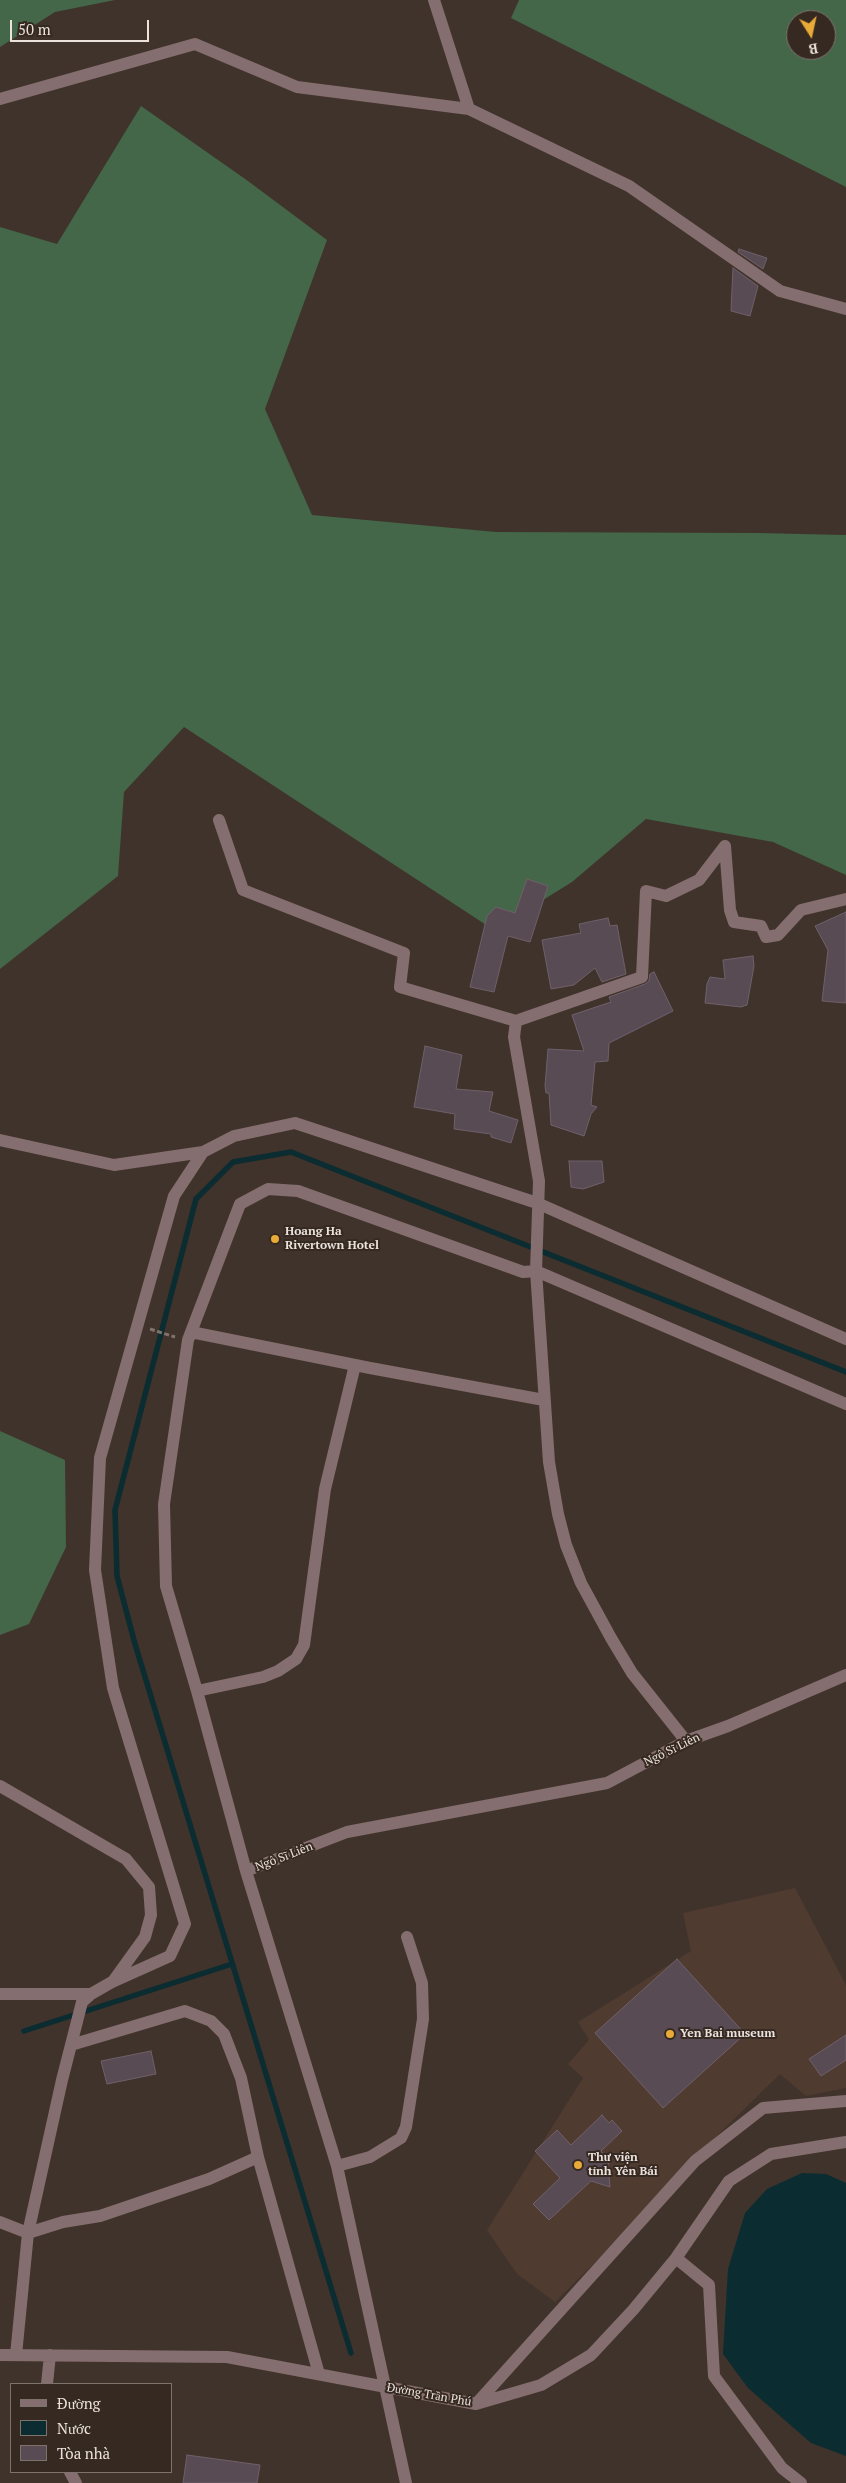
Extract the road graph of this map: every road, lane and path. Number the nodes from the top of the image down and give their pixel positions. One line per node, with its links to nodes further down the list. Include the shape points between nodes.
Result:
1 (434, 0): 3 (street)
2 (0, 99): 3 (street, via 195,44 297,87)
3 (470, 109): 4 (street, via 629,186 780,291)
4 (846, 309)
5 (219, 820): 7 (street, via 243,890 404,953 400,986)
6 (846, 899): 7 (street, via 801,910 778,935 766,937 761,926 734,922 730,910 725,846 699,880 666,896 646,891 642,977)
7 (516, 1021): 10 (street, via 514,1037 539,1181)
8 (0, 1140): 9 (street, via 114,1164)
9 (203, 1152): 10 (street, via 234,1136 296,1123); 24 (street, via 174,1196 100,1458 95,1570 113,1688 185,1924 170,1956)
10 (537, 1203): 11 (street); 14 (street)
11 (536, 1268): 13 (street, via 523,1272 298,1190 268,1189 240,1204); 16 (street); 17 (street)
12 (143, 1328): 13 (path)
13 (186, 1335): 15 (street); 19 (street, via 164,1504 166,1586)
14 (846, 1339)
15 (355, 1365): 16 (street); 19 (street, via 325,1489 304,1645 296,1659 278,1671)
16 (544, 1400): 20 (street, via 549,1462 558,1514 581,1583 632,1673)
17 (846, 1404)
18 (846, 1675): 20 (street, Ngô Sĩ Liên)
19 (197, 1691): 22 (street)
20 (686, 1741): 22 (street, Ngô Sĩ Liên, via 606,1783 347,1832)
21 (0, 1786): 24 (street, via 126,1859 150,1887 151,1915 145,1937)
22 (246, 1871): 31 (street, Ngô Sĩ Liên)
23 (406, 1937): 31 (street, via 422,1983 423,2019 406,2127 400,2138 370,2158)
24 (112, 1982): 26 (street)
25 (0, 1994): 26 (street)
26 (86, 1998): 27 (street)
27 (72, 2040): 30 (street, via 185,2011 211,2021 224,2034 241,2078); 33 (street)
28 (846, 2101): 41 (street, via 763,2108 695,2161)
29 (846, 2142): 34 (street, Đường Trần Phú, via 771,2154 728,2181)
30 (258, 2157): 33 (street, via 209,2179 109,2213); 38 (street)
31 (337, 2166): 40 (street, Ngô Sĩ Liên)
32 (0, 2222): 33 (street)
33 (28, 2233): 36 (street)
34 (676, 2258): 41 (street, Đường Trần Phú, via 634,2310 591,2354 541,2385); 43 (street, via 709,2285 714,2376 782,2468)
35 (0, 2354): 36 (street, Đường Trần Phú)
36 (16, 2355): 37 (street, Đường Trần Phú)
37 (50, 2355): 38 (street, Đường Trần Phú, via 227,2357); 39 (street)
38 (319, 2374): 40 (street, Đường Trần Phú)
39 (47, 2383)
40 (386, 2387): 41 (street, Đường Trần Phú); 42 (street, Ngô Sĩ Liên)
41 (476, 2404)
42 (406, 2483)
43 (801, 2483)

